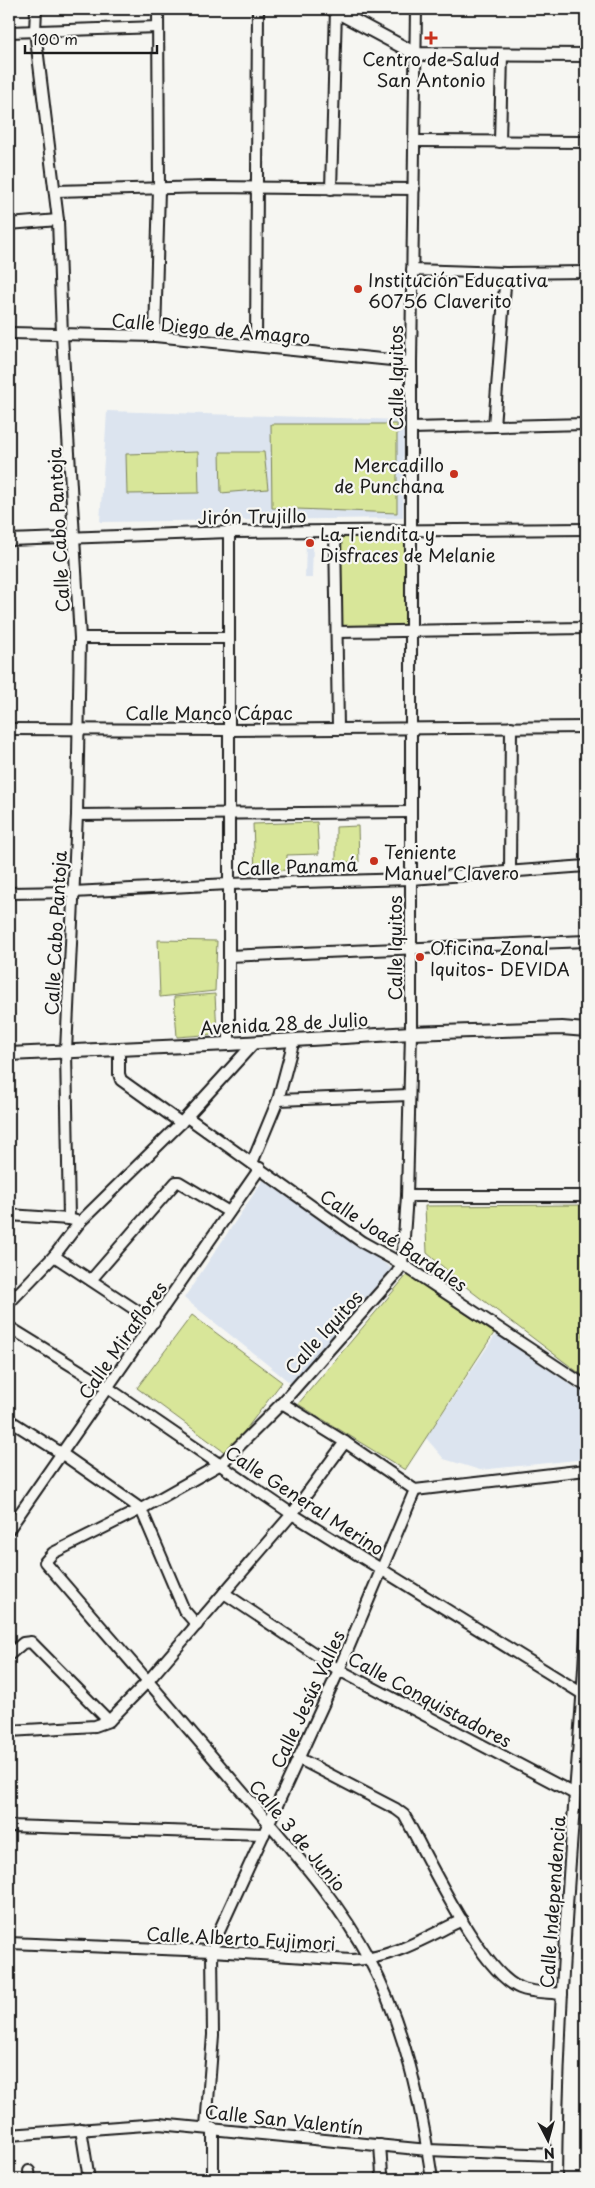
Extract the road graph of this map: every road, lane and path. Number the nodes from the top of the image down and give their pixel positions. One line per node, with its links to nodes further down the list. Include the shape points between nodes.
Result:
1 (36, 9): 7 (street, Calle Cabo Pantoja)
2 (158, 9): 6 (street)
3 (258, 9): 15 (street)
4 (335, 9): 9 (main road); 17 (street)
5 (416, 9): 9 (street, Calle Iquitos)
6 (158, 27): 7 (street); 16 (street)
7 (35, 30): 8 (street); 19 (street, Calle Cabo Pantoja)
8 (9, 32)
9 (416, 54): 10 (main road); 12 (street, Calle Iquitos)
10 (502, 54): 11 (main road); 13 (street)
11 (586, 55)
12 (414, 141): 13 (street); 18 (street, Calle Iquitos)
13 (500, 142): 14 (street)
14 (586, 142)
15 (256, 187): 16 (street); 17 (street); 28 (street)
16 (159, 189): 19 (street); 27 (street)
17 (331, 189): 18 (street)
18 (414, 189): 22 (street, Calle Iquitos)
19 (55, 191): 20 (street, Calle Cabo Pantoja)
20 (58, 220): 21 (street); 26 (street, Calle Cabo Pantoja)
21 (9, 224)
22 (412, 270): 24 (street); 29 (street, Calle Iquitos)
23 (586, 272): 24 (street)
24 (506, 273): 31 (street)
25 (9, 333): 26 (street, Calle Diego de Amagro)
26 (62, 335): 27 (street, Calle Diego de Amagro); 37 (street, Calle Cabo Pantoja)
27 (155, 336): 28 (street, Calle Diego de Amagro)
28 (256, 346): 29 (street, Calle Diego de Amagro)
29 (411, 362): 32 (street, Calle Iquitos)
30 (586, 424): 31 (street)
31 (494, 426): 32 (street)
32 (411, 428): 34 (street, Calle Iquitos)
33 (586, 529): 34 (street, Jirón Trujillo)
34 (410, 530): 35 (street, Jirón Trujillo); 40 (street, Calle Iquitos)
35 (335, 531): 36 (street, Jirón Trujillo); 41 (street)
36 (229, 532): 37 (street, Jirón Trujillo); 43 (street)
37 (74, 536): 38 (street, Jirón Trujillo); 42 (street, Calle Cabo Pantoja)
38 (9, 540)
39 (586, 628): 40 (street)
40 (410, 630): 41 (street); 45 (street, Calle Iquitos)
41 (337, 632): 48 (street)
42 (80, 638): 43 (street); 47 (street, Calle Cabo Pantoja)
43 (229, 638): 50 (street)
44 (586, 726): 46 (street, Calle Manco Cápac)
45 (410, 727): 46 (street, Calle Manco Cápac); 48 (street, Calle Manco Cápac); 51 (street, Calle Iquitos)
46 (511, 727): 55 (street)
47 (80, 728): 49 (street, Calle Manco Cápac); 50 (street, Calle Manco Cápac); 53 (street, Calle Cabo Pantoja)
48 (338, 728): 50 (street, Calle Manco Cápac)
49 (9, 729)
50 (229, 730): 52 (street)
51 (410, 812): 52 (street); 56 (street, Calle Iquitos)
52 (229, 814): 53 (street); 57 (street)
53 (77, 815): 58 (street, Calle Cabo Pantoja)
54 (586, 866): 55 (street, Calle Panamá)
55 (510, 871): 56 (street, Calle Panamá)
56 (410, 879): 57 (street, Calle Panamá); 61 (street, Calle Iquitos)
57 (229, 884): 58 (street, Calle Panamá); 62 (street)
58 (73, 892): 59 (street, Calle Panamá); 71 (street, Calle Cabo Pantoja)
59 (9, 893)
60 (586, 941): 61 (street)
61 (411, 948): 62 (street); 66 (street, Calle Iquitos)
62 (229, 956): 69 (street)
63 (586, 1023): 64 (main road, Avenida 28 de Julio)
64 (562, 1028): 65 (main road, Avenida 28 de Julio); 66 (main road, Avenida 28 de Julio)
65 (586, 1030)
66 (411, 1034): 67 (main road, Avenida 28 de Julio); 73 (street, Calle Iquitos)
67 (294, 1040): 68 (main road, Avenida 28 de Julio); 74 (street, Calle Miraflores)
68 (254, 1043): 69 (main road, Avenida 28 de Julio); 75 (street)
69 (229, 1044): 70 (main road, Avenida 28 de Julio)
70 (119, 1049): 71 (main road, Avenida 28 de Julio); 75 (street, Calle Joaé Bardales, via 121,1080)
71 (66, 1050): 72 (main road, Avenida 28 de Julio); 81 (street, Calle Cabo Pantoja)
72 (9, 1054)
73 (409, 1096): 74 (street); 77 (street, Calle Iquitos)
74 (278, 1100): 76 (street, Calle Miraflores)
75 (184, 1120): 76 (street, Calle Joaé Bardales); 82 (street)
76 (256, 1165): 79 (street, Calle Miraflores); 84 (street, Calle Joaé Bardales, via 362,1242)
77 (407, 1196): 78 (street); 84 (street, Calle Iquitos)
78 (586, 1196)
79 (229, 1212): 85 (street, via 176,1182); 87 (street, Calle Miraflores)
80 (9, 1215): 81 (street)
81 (69, 1219): 82 (street)
82 (80, 1222): 83 (street)
83 (54, 1256): 85 (street); 86 (street)
84 (402, 1264): 89 (street, Calle Joaé Bardales); 91 (street, Calle Iquitos, via 398,1273)
85 (90, 1280): 87 (street)
86 (9, 1303)
87 (154, 1322): 90 (street, Calle Miraflores)
88 (9, 1327): 90 (street, Calle General Merino)
89 (586, 1386)
90 (108, 1388): 94 (street, Calle Miraflores); 95 (street, Calle General Merino)
91 (282, 1403): 93 (street); 95 (street, Calle Iquitos)
92 (9, 1420): 94 (street)
93 (345, 1442): 97 (street); 99 (street)
94 (61, 1453): 98 (street); 100 (street, Calle Miraflores)
95 (221, 1464): 98 (street, Calle Iquitos); 99 (street, Calle General Merino)
96 (586, 1470): 97 (street)
97 (415, 1490): 102 (street, Calle Jesús Valles)
98 (142, 1510): 101 (street, Calle Iquitos, via 53,1553); 104 (street, via 184,1610)
99 (292, 1514): 102 (street, Calle General Merino); 103 (street)
100 (9, 1529)
101 (44, 1562): 108 (street, Calle 3 de Junio)
102 (383, 1570): 107 (street, Calle Jesús Valles); 109 (street, Calle General Merino)
103 (224, 1594): 104 (street); 107 (street, Calle Conquistadores)
104 (197, 1625): 108 (street)
105 (586, 1628): 109 (street, Calle Independencia)
106 (9, 1655): 110 (street, via 23,1643 31,1642)
107 (339, 1670): 112 (street, Calle Jesús Valles); 113 (street, Calle Conquistadores)
108 (148, 1681): 110 (street); 114 (street, Calle 3 de Junio)
109 (585, 1695): 113 (street, Calle Independencia)
110 (109, 1721): 111 (street, via 95,1726)
111 (9, 1731)
112 (298, 1758): 114 (street, Calle Jesús Valles); 117 (street, via 404,1815)
113 (575, 1794): 121 (street, Calle Independencia)
114 (268, 1822): 116 (street, Calle Jesús Valles); 120 (street, Calle 3 de Junio, via 340,1910)
115 (9, 1826): 116 (street)
116 (264, 1834): 119 (street, Calle Jesús Valles)
117 (462, 1920): 120 (street, Calle Alberto Fujimori, via 392,1953); 121 (street, via 477,1946 505,1979 521,1988)
118 (9, 1943): 119 (street, Calle Alberto Fujimori)
119 (212, 1951): 120 (street, Calle Alberto Fujimori); 122 (street, Calle Jesús Valles)
120 (369, 1960): 126 (street, Calle 3 de Junio, via 398,2025)
121 (562, 1994): 127 (street, Calle Independencia)
122 (210, 2127): 123 (street, Calle San Valentín, via 159,2124); 125 (street, Calle San Valentín); 130 (street, Calle Jesús Valles)
123 (81, 2129): 124 (street, Calle San Valentín); 129 (street)
124 (9, 2135)
125 (380, 2145): 126 (street, Calle San Valentín); 128 (street)
126 (428, 2150): 127 (street, Calle San Valentín); 131 (street, Calle 3 de Junio)
127 (556, 2155): 132 (street, Calle Independencia)
128 (382, 2174)
129 (88, 2179)
130 (213, 2179)
131 (432, 2179)
132 (556, 2179)

